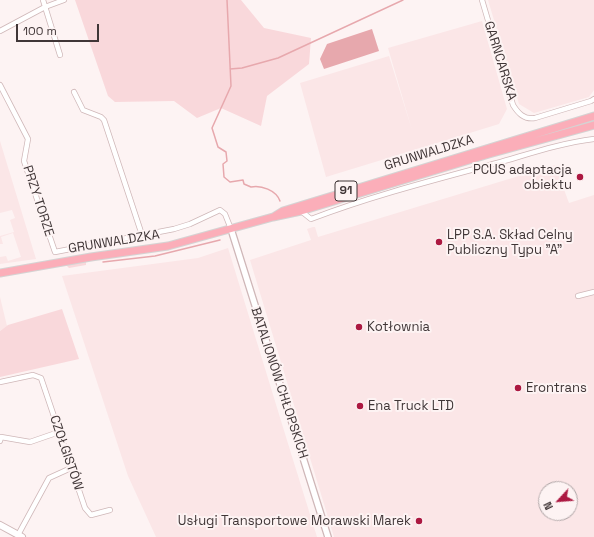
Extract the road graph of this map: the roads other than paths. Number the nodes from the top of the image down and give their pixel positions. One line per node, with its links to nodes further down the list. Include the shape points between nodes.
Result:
1 (43, 0): 4 (street)
2 (64, 0): 4 (street)
3 (482, 0): 9 (street, GARNCARSKA, via 513,105 518,114 530,119)
4 (45, 7): 5 (street); 6 (street)
5 (0, 31)
6 (60, 55)
7 (0, 85): 17 (street, PRZY TORZE, via 28,140 24,161)
8 (74, 92): 16 (street, via 83,110 104,120)
9 (594, 99)
10 (594, 116): 14 (main road, GRUNWALDZKA / 91, via 290,208)
11 (594, 125): 13 (main road, GRUNWALDZKA / 91)
12 (594, 139): 13 (street, via 567,143 437,179 345,206 311,219)
13 (301, 211): 14 (main road, GRUNWALDZKA / 91)
14 (273, 217): 15 (main road, GRUNWALDZKA / 91)
15 (231, 229): 16 (street, GRUNWALDZKA, via 225,214 220,210 190,224); 18 (main road, GRUNWALDZKA / 91, via 168,246); 28 (street, BATALIONÓW CHŁOPSKICH)
16 (142, 235): 17 (street, GRUNWALDZKA)
17 (54, 252)
18 (0, 273)
19 (594, 292): 20 (street)
20 (578, 296)
21 (0, 382): 22 (street, CZOŁGISTÓW, via 33,375 41,378)
22 (59, 432): 23 (street, via 28,442); 24 (street, CZOŁGISTÓW)
23 (0, 439)
24 (71, 468): 25 (street, CZOŁGISTÓW, via 88,514 95,515); 27 (street, via 49,478)
25 (110, 510)
26 (0, 525): 27 (main road)
27 (20, 536)
28 (328, 537)

